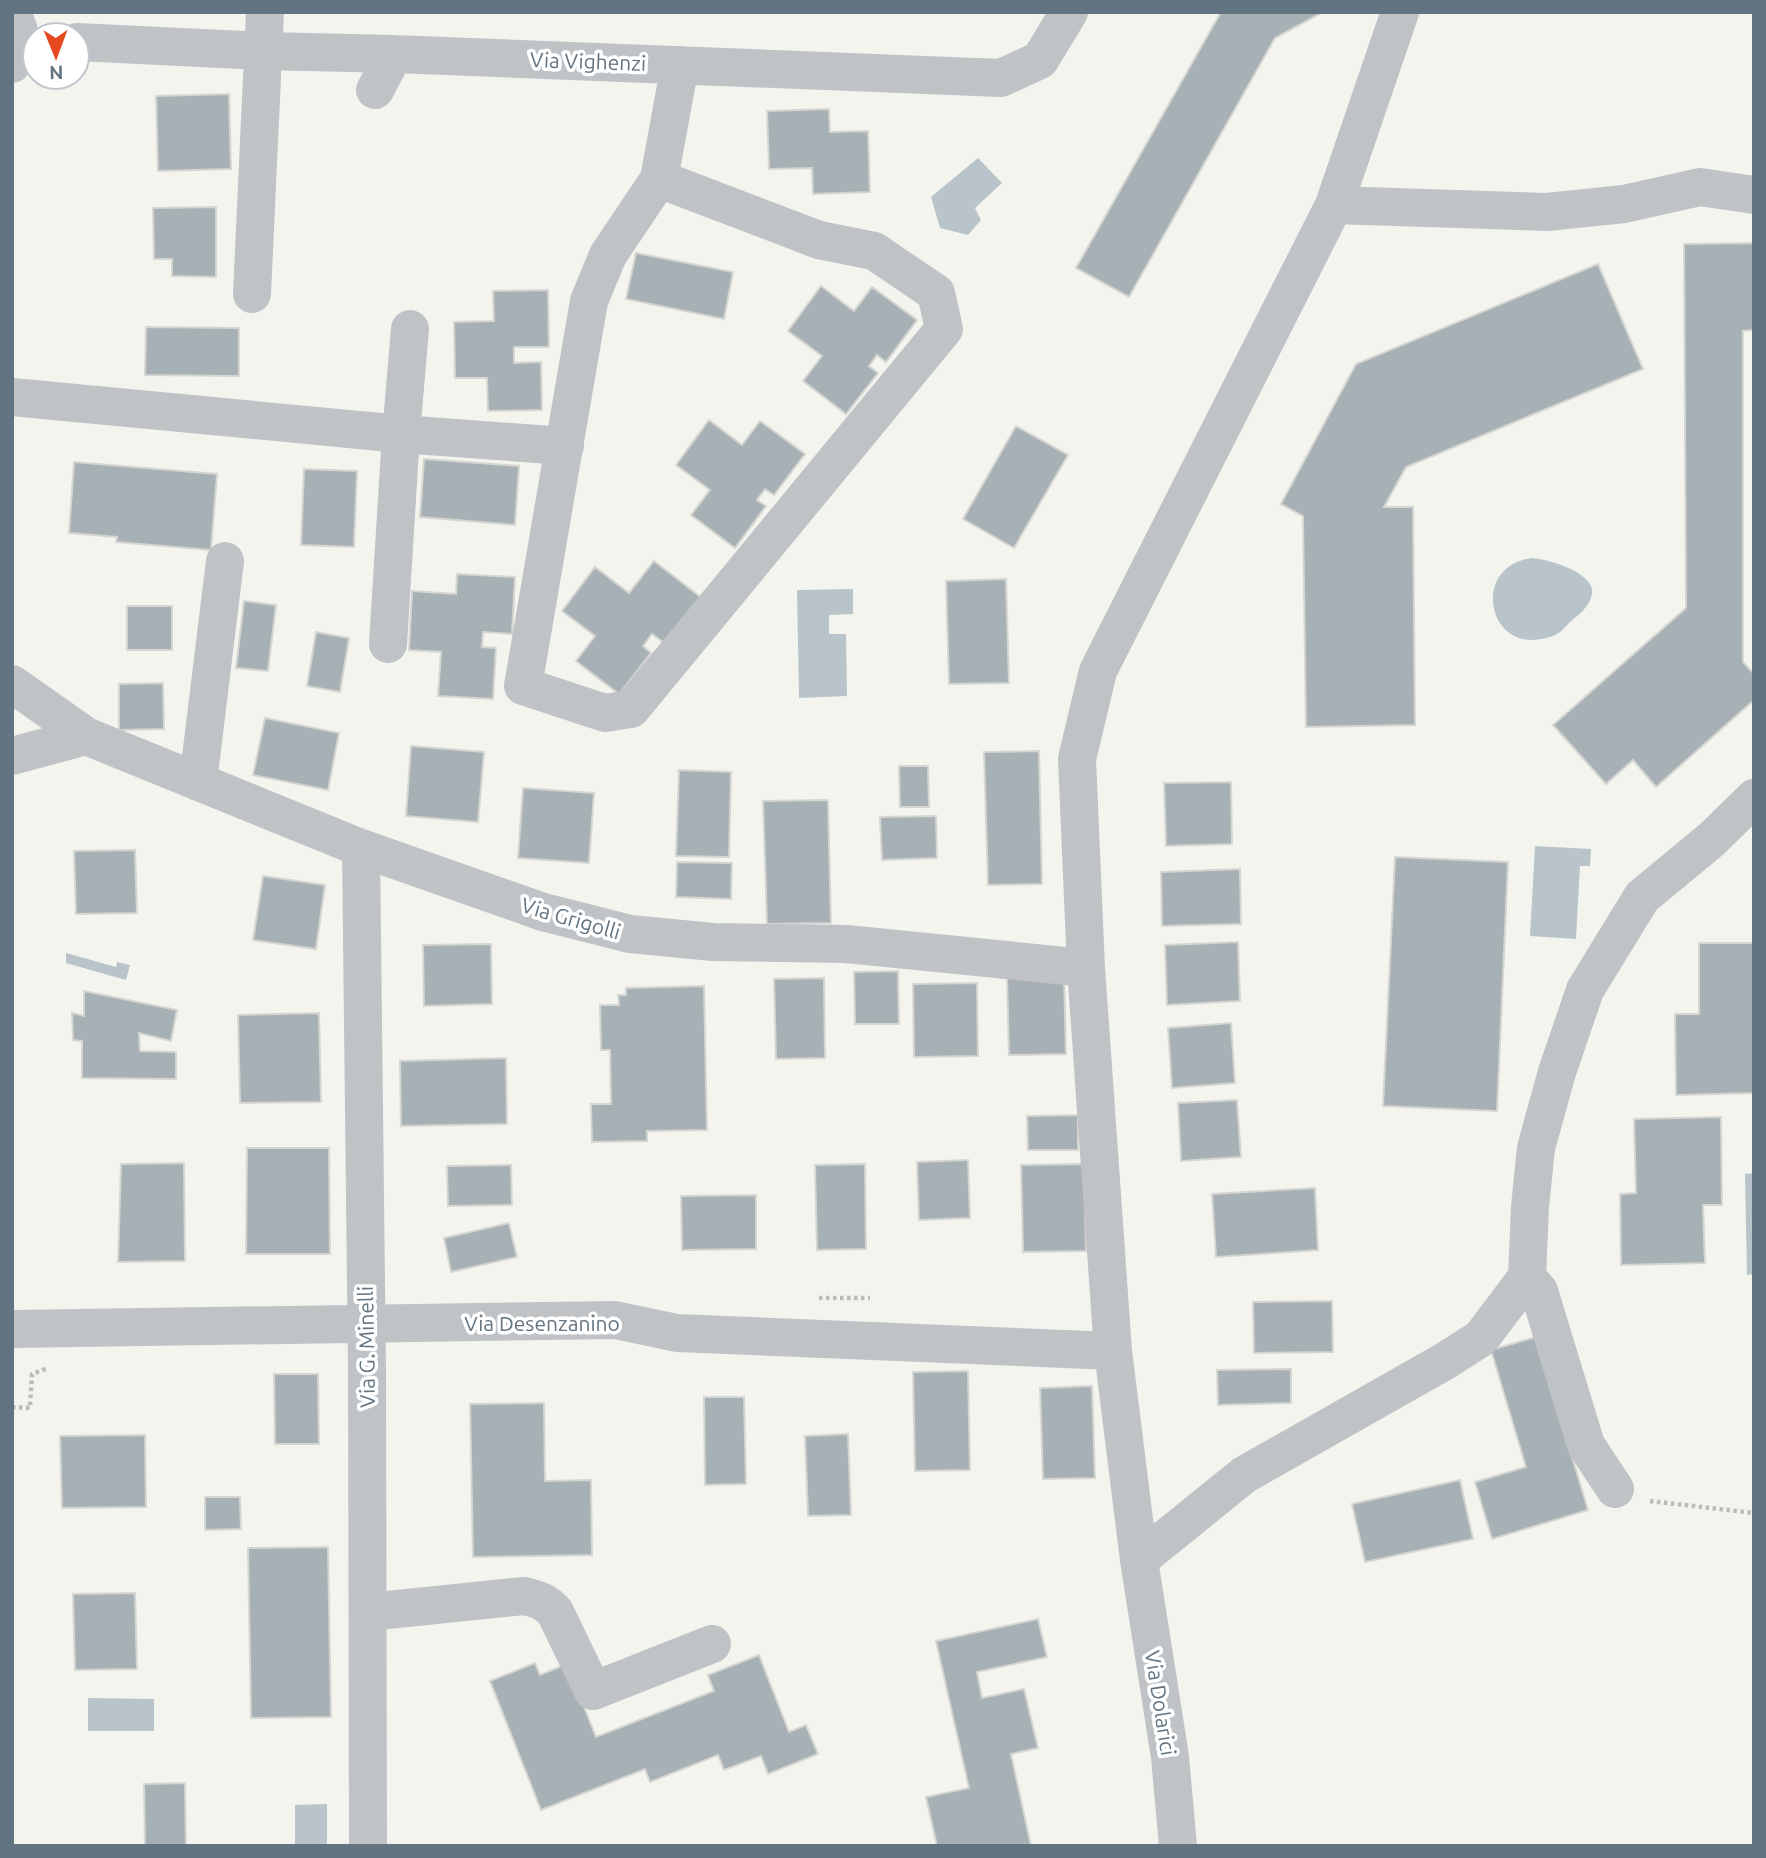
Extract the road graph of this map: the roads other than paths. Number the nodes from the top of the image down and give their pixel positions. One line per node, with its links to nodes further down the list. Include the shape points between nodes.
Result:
1 (265, 12): 5 (street)
2 (1069, 12): 7 (street, Via Vighenzi, via 1040,60 1001,78)
3 (1400, 12): 11 (street, Via Dolarici)
4 (91, 43): 5 (street, Via Vighenzi)
5 (264, 51): 6 (street, Via Vighenzi); 12 (street)
6 (394, 54): 7 (street, Via Vighenzi); 8 (street)
7 (680, 65): 9 (street)
8 (375, 90)
9 (659, 179): 16 (street, via 608,256 589,301); 16 (street, via 819,240 874,251 936,293 944,329 631,709 605,713 523,686)
10 (1754, 195): 11 (street, via 1700,187 1624,204 1547,212)
11 (1334, 205): 25 (street, Via Dolarici, via 1098,671 1077,759)
12 (252, 294)
13 (411, 329): 15 (street)
14 (12, 397): 15 (street)
15 (401, 434): 16 (street); 18 (street)
16 (565, 446)
17 (225, 561): 22 (street)
18 (388, 644)
19 (12, 684): 20 (street, Via Grigolli)
20 (86, 736): 21 (street); 22 (street, Via Grigolli)
21 (12, 757)
22 (198, 782): 24 (street, Via Grigolli)
23 (1754, 798): 26 (street, via 1642,897 1585,990 1536,1148)
24 (361, 848): 25 (street, Via Grigolli, via 543,912 629,934 713,942 846,944); 27 (street, Via G. Minelli)
25 (1086, 968): 29 (street, Via Dolarici)
26 (1527, 1277): 30 (street, via 1539,1291 1586,1445); 31 (street, via 1481,1338 1244,1475)
27 (366, 1325): 28 (street, Via Desenzanino); 29 (street, Via Desenzanino, via 615,1320 677,1333); 32 (street, Via G. Minelli)
28 (12, 1329)
29 (1113, 1351): 31 (street, Via Dolarici)
30 (1615, 1489)
31 (1139, 1560): 35 (street, Via Dolarici, via 1170,1757)
32 (368, 1612): 33 (street, via 538,1599 555,1612 593,1691); 34 (street, Via G. Minelli)
33 (712, 1644)
34 (368, 1846)
35 (1178, 1846)

